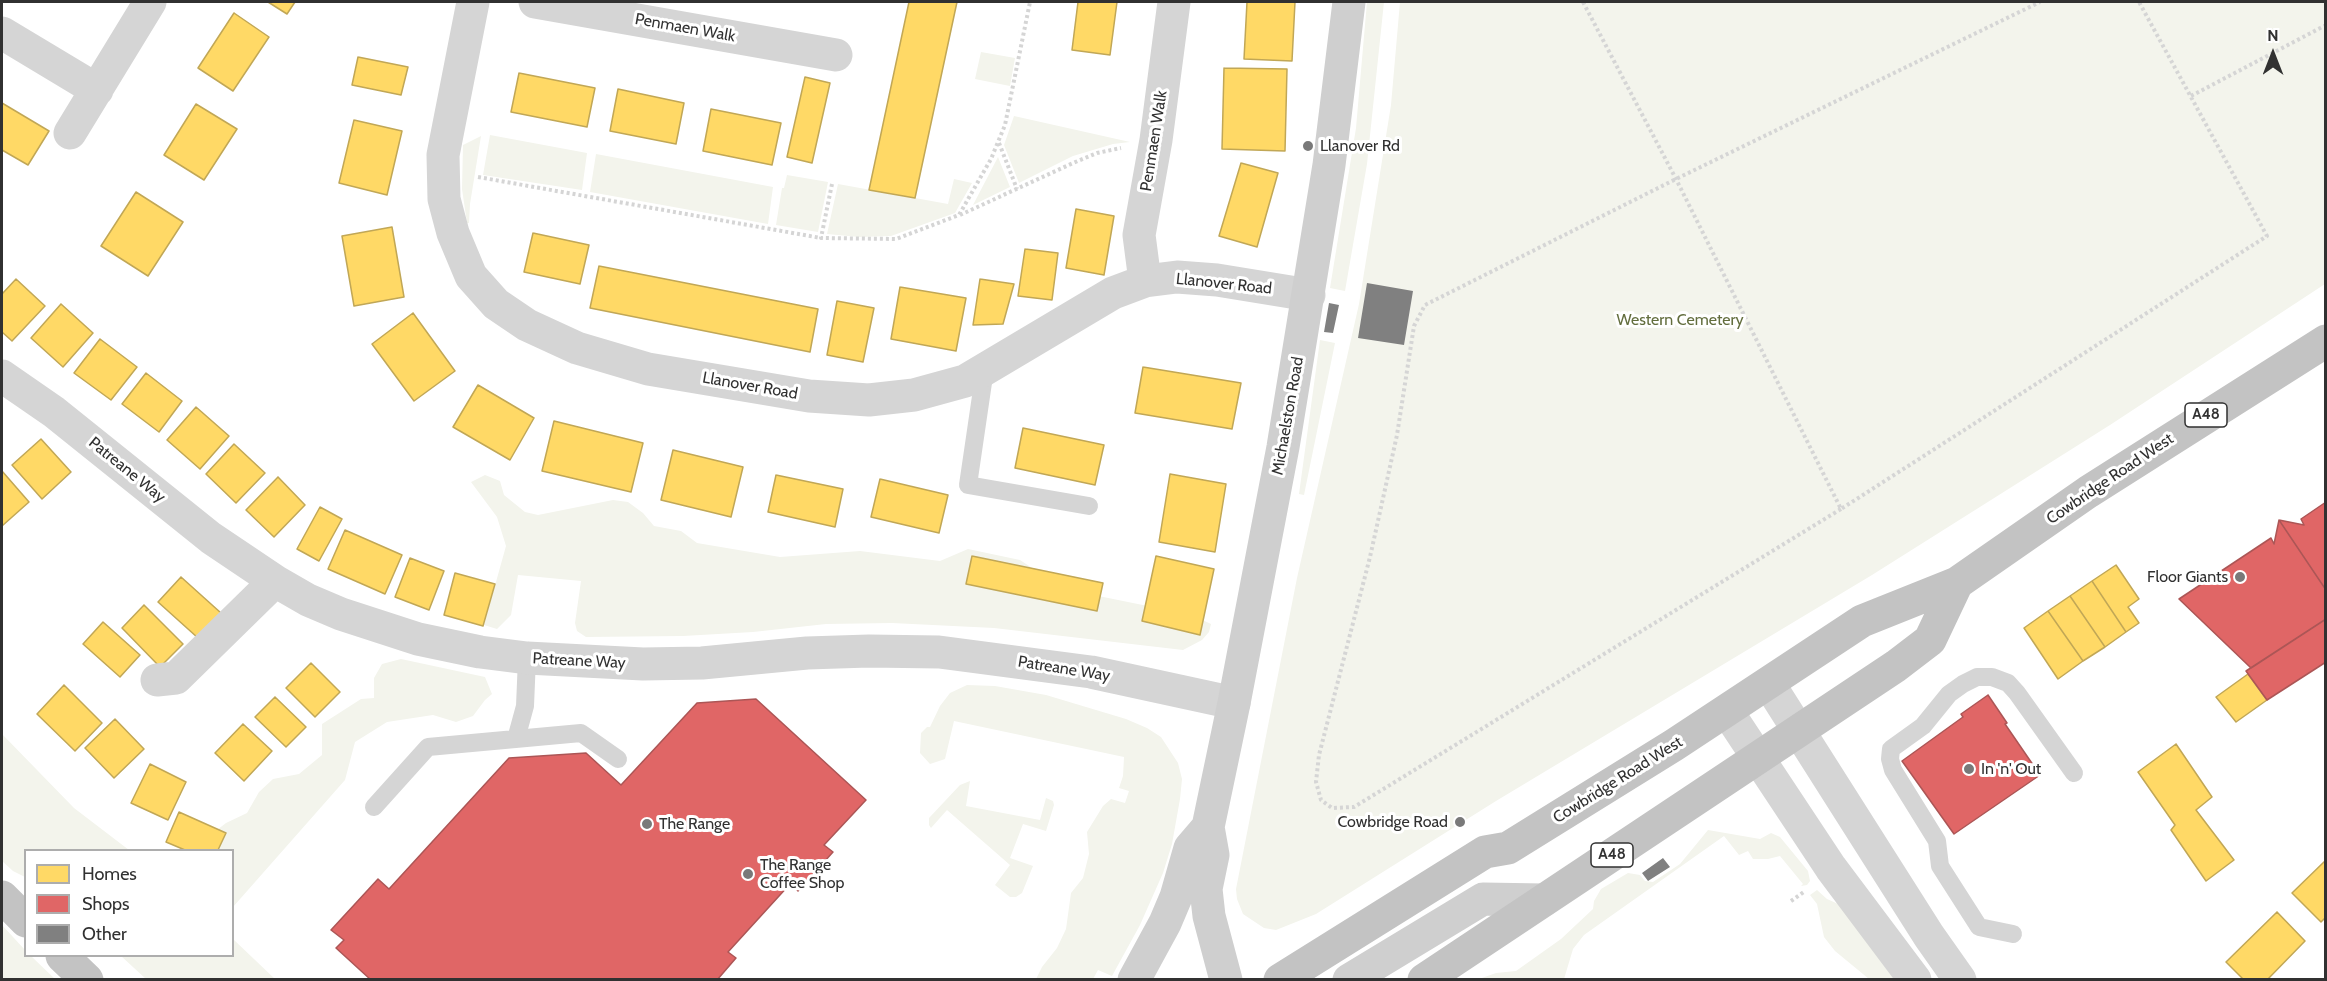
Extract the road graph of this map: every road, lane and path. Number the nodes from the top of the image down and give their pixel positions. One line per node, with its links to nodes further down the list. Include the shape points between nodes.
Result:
1 (150, 2): 13 (street)
2 (473, 2): 27 (street, Llanover Road, via 443,154 442,178 453,233 471,276 496,304 527,325 578,348 648,369 809,396 869,400 914,395 965,381)
3 (535, 2): 12 (street, Penmaen Walk)
4 (1030, 2): 16 (path, via 1011,101)
5 (1174, 2): 24 (street, Penmaen Walk, via 1139,235)
6 (1349, 2): 25 (street, Michaelston Road)
7 (1583, 2): 19 (path)
8 (2040, 2): 19 (path)
9 (2139, 2): 14 (path)
10 (2325, 25): 14 (path)
11 (2, 33): 13 (street)
12 (836, 55)
13 (97, 90): 15 (street)
14 (2191, 96): 30 (path, via 2267,236)
15 (70, 133)
16 (998, 142): 21 (path); 22 (path)
17 (1128, 147): 21 (path, via 1081,159)
18 (478, 177): 23 (path)
19 (1676, 179): 30 (path); 30 (path, via 1425,305 1414,326 1370,557 1319,754 1316,782 1321,800 1332,808 1354,807)
20 (832, 184): 23 (path)
21 (1017, 189): 22 (path)
22 (959, 215): 23 (path, via 896,238)
23 (821, 238)
24 (1144, 281): 25 (street, Llanover Road, via 1177,277 1217,280); 27 (street, Llanover Road, via 1113,293)
25 (1309, 295): 36 (street, Michaelston Road)
26 (2325, 341): 32 (highway, Cowbridge Road West / A48, via 2088,492)
27 (985, 369): 29 (lane, via 968,485)
28 (2, 376): 31 (street, Patreane Way, via 54,412 211,538)
29 (1089, 506)
30 (1841, 509)
31 (275, 581): 33 (street, Patreane Way, via 308,600 380,628 459,648); 34 (street, via 176,678)
32 (1957, 583): 35 (highway, Cowbridge Road West / A48, via 1862,621); 38 (highway, Cowbridge Road West / A48, via 1930,640)
33 (527, 658): 36 (street, Patreane Way, via 643,664 807,653 939,652 1112,676); 39 (lane, via 525,706)
34 (157, 680)
35 (1769, 684): 37 (highway, Cowbridge Road West / A48); 38 (street)
36 (1234, 703): 44 (street, Michaelston Road)
37 (1727, 711): 40 (street); 57 (highway, Cowbridge Road West / A48, via 1508,848 1485,852)
38 (1800, 730): 40 (highway, Cowbridge Road West / A48); 61 (street)
39 (516, 739): 41 (lane, via 581,733); 43 (lane, via 428,747)
40 (1757, 757): 47 (highway, Cowbridge Road West / A48); 60 (street, via 1831,868)
41 (618, 759)
42 (2074, 773): 50 (lane, via 2017,693 2007,683 1992,677 1977,677 1963,684 1949,694 1923,726 1891,749 1893,770 1937,841 1940,866 1979,927)
43 (374, 807)
44 (1208, 826): 51 (street, Michaelston Road, via 1190,848 1176,897); 56 (street, Michaelston Road, via 1213,855 1206,889 1209,916)
45 (1811, 886): 48 (path)
46 (2, 897): 49 (highway)
47 (1544, 900): 58 (street, via 1482,899); 59 (highway, Cowbridge Road West / A48)
48 (1791, 901)
49 (24, 919)
50 (2013, 934)
51 (1155, 945): 54 (street, Michaelston Road); 55 (street)
52 (63, 957): 53 (highway)
53 (87, 980)
54 (1134, 980)
55 (1166, 980)
56 (1226, 980)
57 (1280, 980)
58 (1349, 980)
59 (1424, 980)
60 (1915, 980)
61 (1960, 980)

